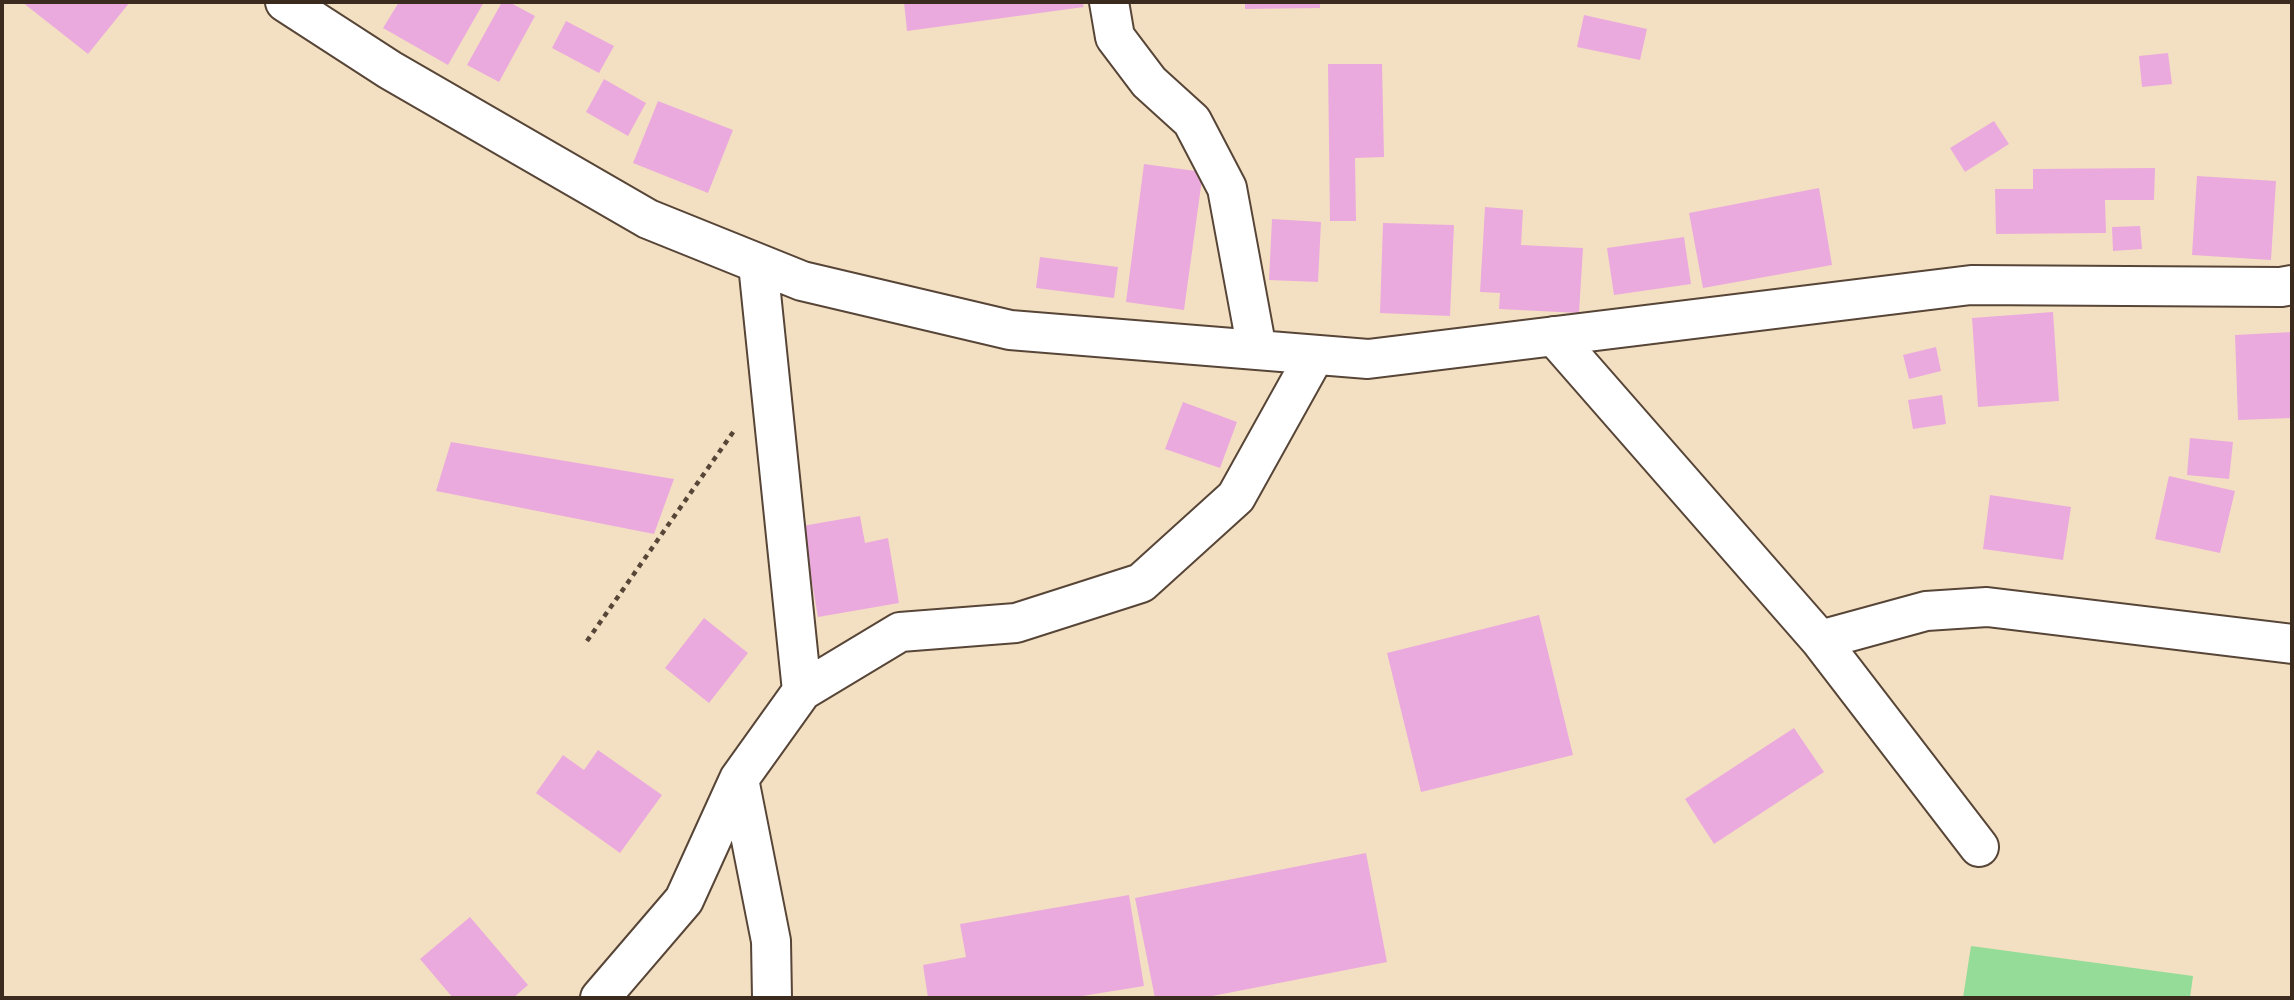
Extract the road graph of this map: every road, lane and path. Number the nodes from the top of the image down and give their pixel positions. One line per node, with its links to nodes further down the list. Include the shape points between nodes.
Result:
1 (285, 2): 3 (street, via 390,69 648,219)
2 (1109, 2): 6 (street, via 1115,37 1149,82 1192,121 1227,188)
3 (758, 264): 6 (street, via 802,281 1010,330); 8 (street)
4 (2292, 285): 5 (street, via 1971,285)
5 (1554, 336): 7 (street, via 1368,359); 9 (street)
6 (1257, 350): 7 (street)
7 (1315, 355): 12 (street, via 1236,497 1141,583 1016,623 900,632)
8 (771, 380): 10 (path); 12 (street)
9 (1820, 640): 11 (street, via 1926,611 1987,607); 14 (street)
10 (587, 641)
11 (2292, 643)
12 (802, 691): 13 (street)
13 (739, 779): 15 (street, via 684,900); 16 (street, via 771,941)
14 (1979, 847)
15 (600, 998)
16 (772, 998)

